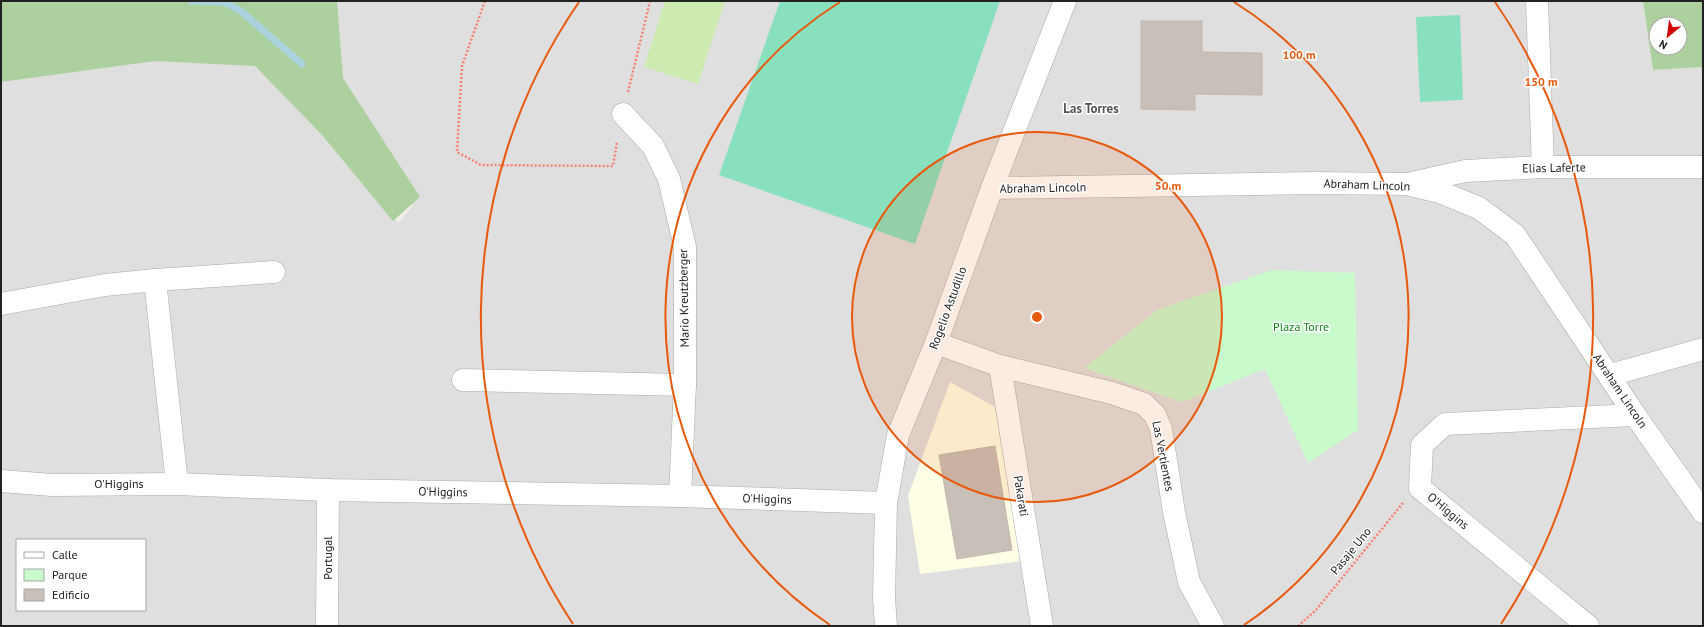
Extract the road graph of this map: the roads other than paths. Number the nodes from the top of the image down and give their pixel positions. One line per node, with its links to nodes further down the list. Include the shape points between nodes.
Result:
1 (1065, 1): 7 (street, Rogelio Astudillo)
2 (1537, 1): 4 (street)
3 (623, 114): 16 (street, Mario Kreutzberger, via 653,146 669,179 684,247)
4 (1543, 167): 5 (street, Elias Laferte); 6 (street, Elias Laferte, via 1465,170)
5 (1703, 167)
6 (1406, 184): 7 (street, Abraham Lincoln); 14 (street, Abraham Lincoln, via 1440,192 1479,208 1515,235)
7 (992, 188): 11 (street, Rogelio Astudillo)
8 (274, 272): 9 (street)
9 (155, 280): 10 (street, via 105,285); 19 (street)
10 (1, 304)
11 (936, 343): 13 (street, Las Vertientes); 22 (street, Rogelio Astudillo, via 898,435)
12 (1703, 350): 14 (street)
13 (1000, 366): 26 (street, Pakarati); 27 (street, Las Vertientes, via 1112,393 1144,404 1155,415 1161,429 1174,512 1189,582)
14 (1610, 375): 17 (street, Abraham Lincoln)
15 (463, 380): 16 (street)
16 (685, 385): 21 (street, Mario Kreutzberger)
17 (1635, 415): 23 (street, Abraham Lincoln); 28 (street, O'Higgins, via 1445,424 1422,445 1420,488)
18 (1, 482): 19 (street, O'Higgins, via 52,485)
19 (177, 484): 20 (street, O'Higgins)
20 (328, 490): 21 (street, O'Higgins); 24 (street, Portugal)
21 (680, 496): 22 (street, O'Higgins)
22 (886, 503): 25 (street, Rogelio Astudillo)
23 (1703, 512)
24 (327, 626)
25 (886, 626)
26 (1042, 626)
27 (1212, 626)
28 (1588, 626)

